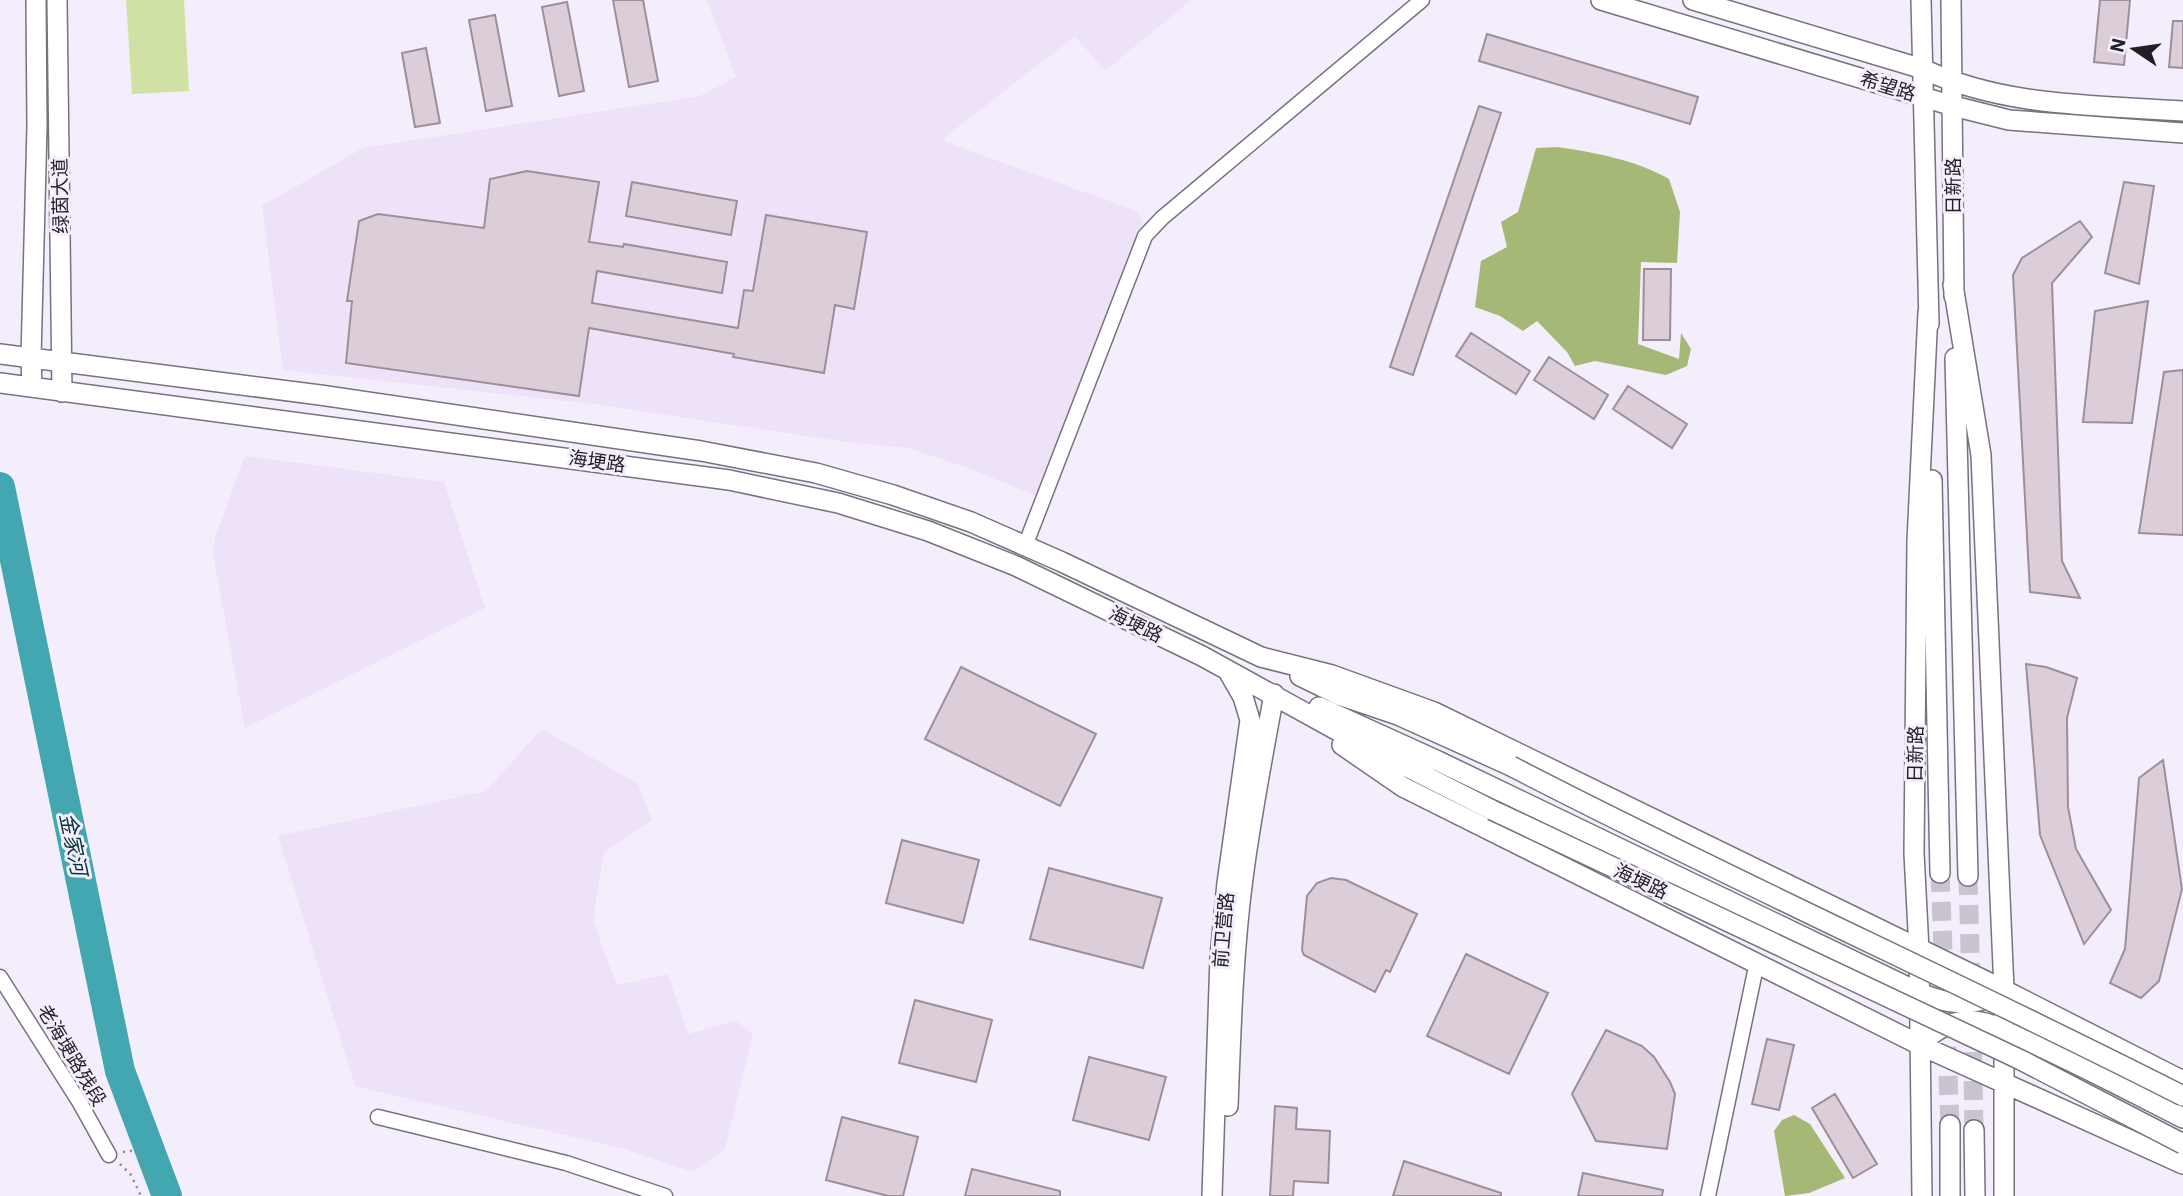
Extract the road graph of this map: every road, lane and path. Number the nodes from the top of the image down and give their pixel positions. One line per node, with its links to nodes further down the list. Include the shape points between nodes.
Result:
1 (36, 0): 17 (main road, 绿茵大道)
2 (57, 0): 18 (main road, 绿茵大道)
3 (1422, 0): 22 (street, via 1145,236)
4 (1601, 0): 10 (main road, 希望路)
5 (1693, 0): 8 (main road, 希望路)
6 (1921, 0): 8 (main road, 日新路)
7 (1951, 0): 9 (main road, 日新路)
8 (1923, 69): 9 (main road, 希望路); 10 (main road, 日新路)
9 (1952, 83): 11 (main road, 日新路); 12 (main road, 希望路, via 2026,100)
10 (1924, 97): 11 (main road, 希望路); 15 (main road, 日新路)
11 (1953, 106): 13 (main road, 希望路, via 2009,120); 14 (main road, 日新路)
12 (2183, 111)
13 (2183, 133)
14 (1954, 285): 27 (main road, 日新路); 31 (main road, via 1981,455)
15 (1928, 312): 26 (main road, 日新路); 28 (main road, 日新路, via 1917,541 1914,853)
16 (0, 354): 17 (main road, 海埂路)
17 (31, 358): 18 (main road, 海埂路); 20 (main road, 绿茵大道)
18 (63, 362): 21 (main road, 绿茵大道); 22 (main road, 海埂路, via 701,451 816,473 892,495)
19 (0, 383): 20 (main road, 海埂路)
20 (32, 387): 21 (main road, 海埂路)
21 (62, 392): 24 (main road, 海埂路, via 716,478 838,503 928,531 1016,566)
22 (1025, 546): 23 (main road, 海埂路)
23 (1261, 657): 28 (main road, via 1434,712); 37 (main road, bridge, via 1339,695 1398,715 1511,766)
24 (1227, 670): 25 (main road, 海埂路); 49 (main road, 前卫营路, via 1251,720 1220,957)
25 (1274, 694): 29 (main road, via 1403,787); 32 (main road, via 1316,706 1438,761); 42 (main road, 海埂路, bridge, via 1492,810 2021,1060); 50 (main road, 前卫营路, via 1252,810 1237,930)
26 (1940, 873)
27 (1968, 876)
28 (1919, 950): 31 (main road); 32 (main road, 日新路)
29 (1757, 962): 34 (main road); 51 (street)
30 (0, 977): 44 (street, 老海埂路残段)
31 (2004, 990): 32 (main road, via 1965,1004 1941,1002); 33 (main road); 35 (main road)
32 (1920, 993): 34 (main road, 日新路)
33 (2004, 1031): 34 (main road, via 1982,1021 1957,1021); 36 (main road); 39 (main road)
34 (1920, 1045): 36 (main road); 52 (main road, 日新路)
35 (2183, 1081)
36 (2004, 1082): 45 (main road); 55 (main road)
37 (2183, 1096)
38 (378, 1117): 48 (street, via 566,1163)
39 (2183, 1118)
40 (1950, 1125): 53 (main road)
41 (1974, 1130): 54 (main road)
42 (2183, 1144)
43 (137, 1150): 47 (path)
44 (109, 1155): 46 (path, via 131,1175)
45 (2183, 1164)
46 (141, 1196)
47 (155, 1196)
48 (665, 1196)
49 (1212, 1196)
50 (1225, 1196)
51 (1708, 1196)
52 (1922, 1196)
53 (1950, 1196)
54 (1975, 1196)
55 (2004, 1196)

